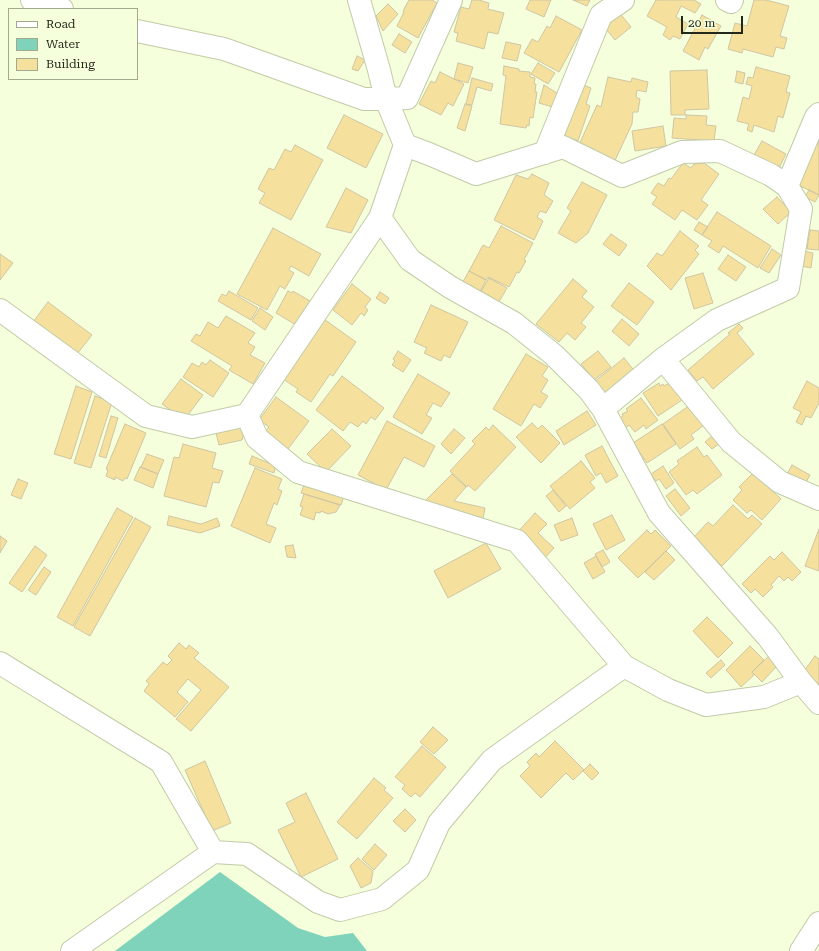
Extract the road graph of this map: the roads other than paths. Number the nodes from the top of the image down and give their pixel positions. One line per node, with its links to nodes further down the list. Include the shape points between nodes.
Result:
1 (32, 0): 7 (street)
2 (359, 0): 9 (street)
3 (451, 0): 9 (street, via 407,98)
4 (624, 0): 12 (street, via 601,15)
5 (727, 0): 6 (street)
6 (732, 0)
7 (59, 8)
8 (138, 31): 9 (street, via 224,50 364,99)
9 (386, 99): 11 (street)
10 (819, 114): 13 (street)
11 (405, 145): 12 (street, via 476,174); 14 (street)
12 (545, 153): 13 (street, via 563,147 622,176 682,152 720,151 771,175)
13 (787, 186): 16 (street, via 801,209 788,288 717,320)
14 (380, 218): 17 (street, via 410,260 450,287 514,323 554,355 589,390); 18 (street)
15 (0, 310): 18 (street, via 146,416 192,427)
16 (663, 359): 17 (street); 19 (street, via 731,442 780,482)
17 (603, 409): 22 (street, via 658,513 768,637)
18 (247, 415): 21 (street, via 257,438 298,472 517,540)
19 (819, 499)
20 (0, 663): 24 (street, via 161,762)
21 (624, 666): 22 (street, via 668,690 706,705 764,697); 24 (street, via 492,760 439,823 418,870 382,899 340,910 318,902 247,854)
22 (801, 682): 23 (street)
23 (819, 703)
24 (213, 852): 26 (street)
25 (819, 923): 27 (street)
26 (72, 951)
27 (801, 951)

